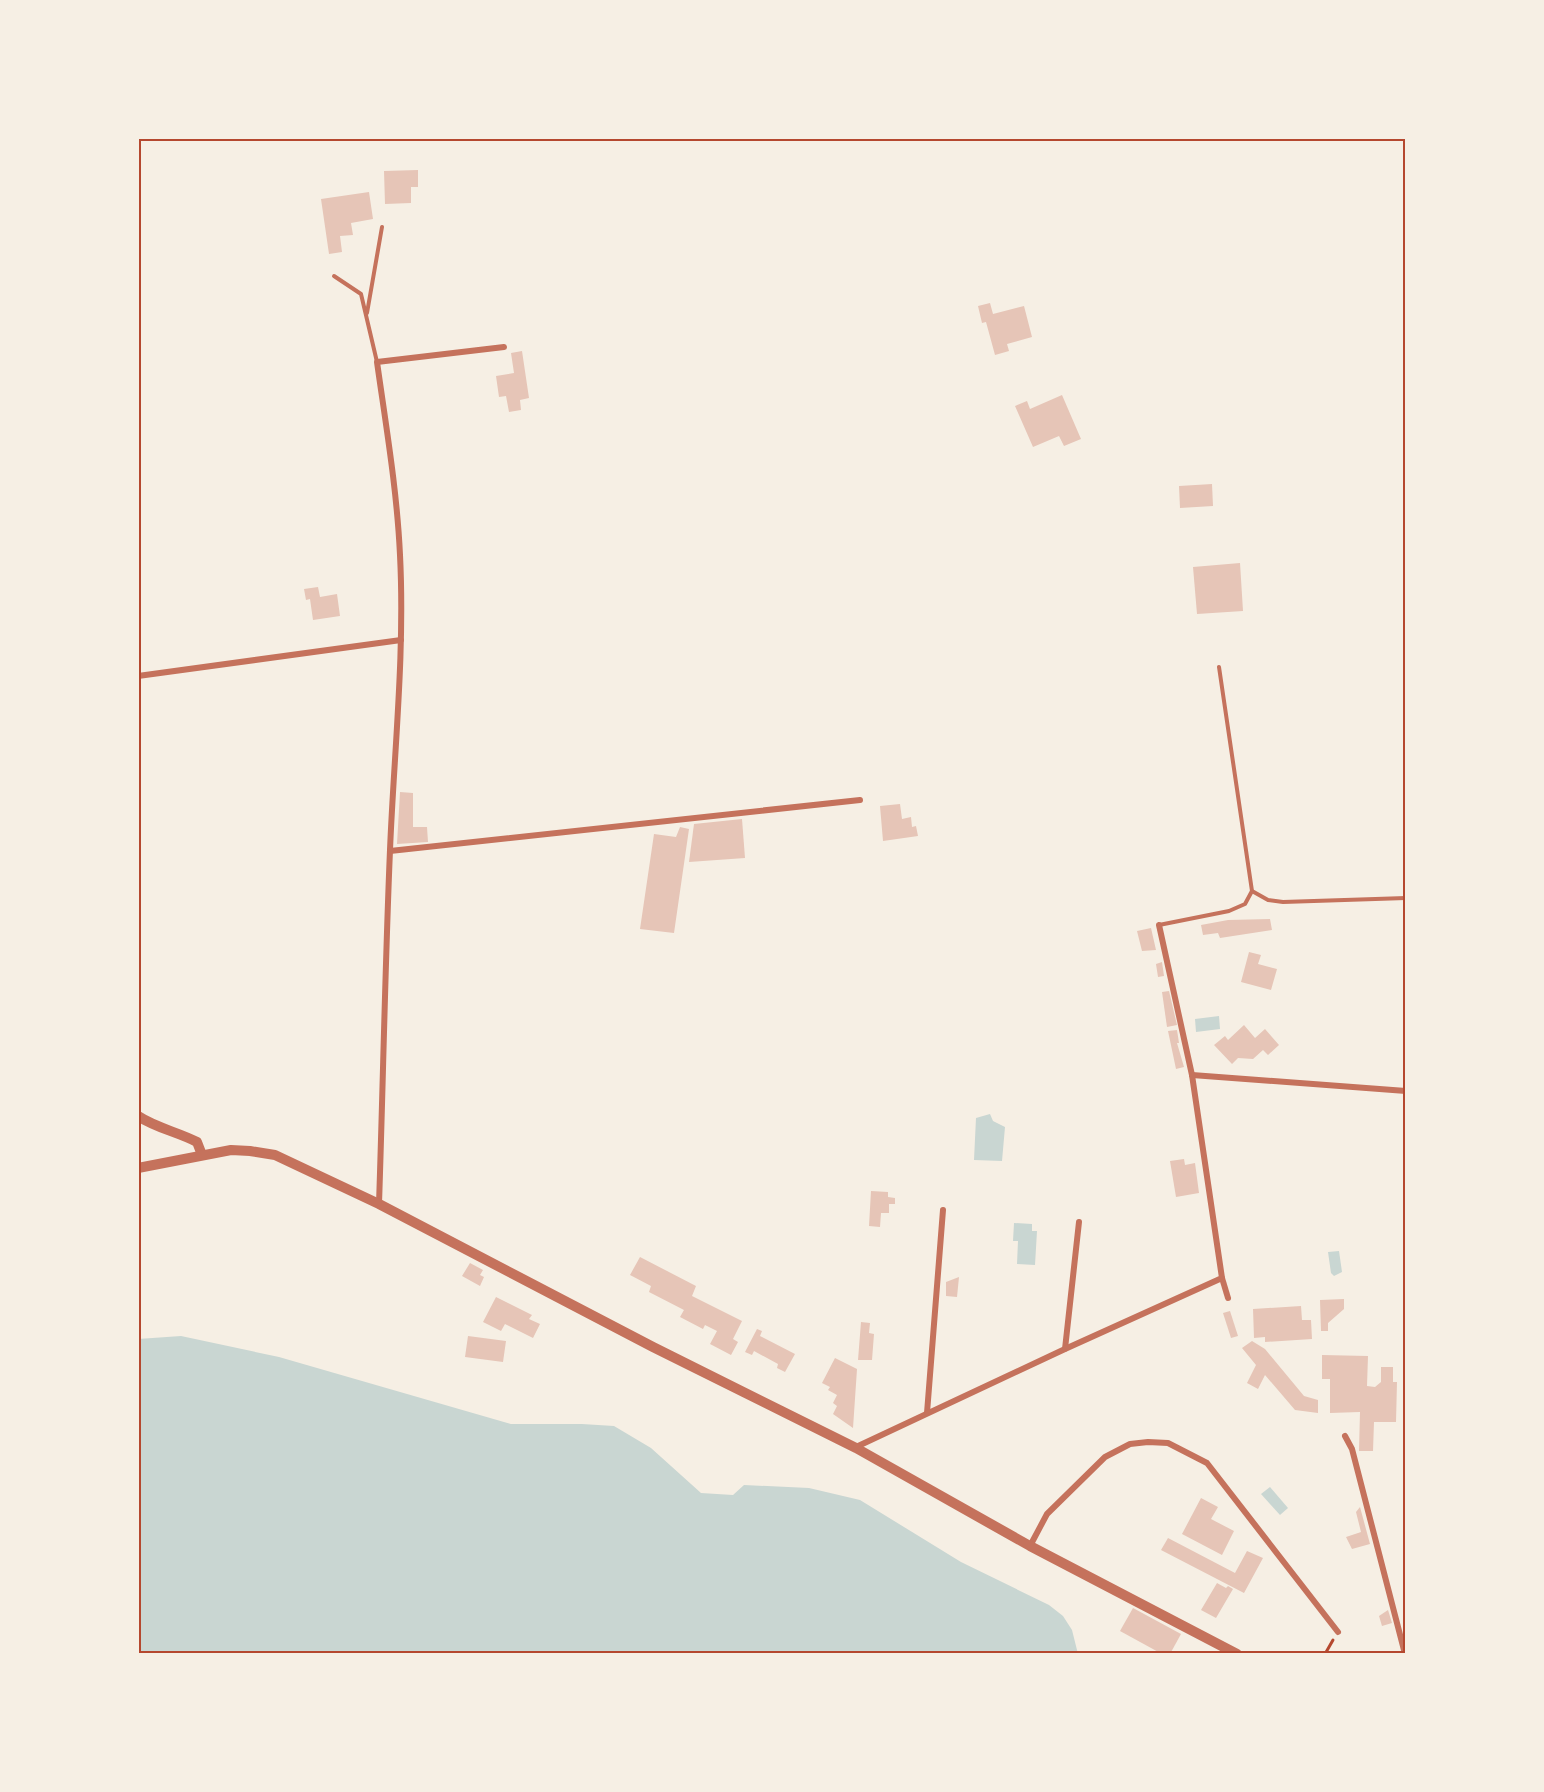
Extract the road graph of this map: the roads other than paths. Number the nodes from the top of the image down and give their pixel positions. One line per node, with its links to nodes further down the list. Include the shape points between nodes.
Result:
1 (382, 227): 3 (lane)
2 (334, 276): 3 (lane, via 361,294)
3 (367, 314): 5 (lane)
4 (504, 347): 5 (street)
5 (376, 362): 6 (street, via 392,463)
6 (401, 640): 8 (street); 10 (street)
7 (1220, 667): 11 (lane)
8 (138, 676)
9 (860, 800): 10 (street)
10 (390, 851): 19 (street)
11 (1252, 891): 12 (lane, via 1268,900 1283,902); 13 (lane, via 1245,904 1229,911)
12 (1406, 898)
13 (1159, 925): 14 (street)
14 (1192, 1075): 15 (street); 22 (street)
15 (1406, 1092)
16 (138, 1116): 17 (street, via 197,1142)
17 (202, 1155): 18 (street); 19 (street, via 231,1150 275,1155)
18 (138, 1168)
19 (379, 1204): 27 (street)
20 (943, 1210): 25 (street)
21 (1079, 1222): 24 (street)
22 (1222, 1278): 23 (street); 24 (street)
23 (1228, 1298)
24 (1065, 1349): 25 (street)
25 (927, 1413): 27 (street)
26 (1345, 1436): 30 (street, via 1352,1449)
27 (856, 1448): 28 (street)
28 (1030, 1546): 29 (street, via 1047,1514 1105,1457 1130,1444 1168,1443 1207,1463); 31 (street)
29 (1338, 1632)
30 (1405, 1650)
31 (1237, 1654)

